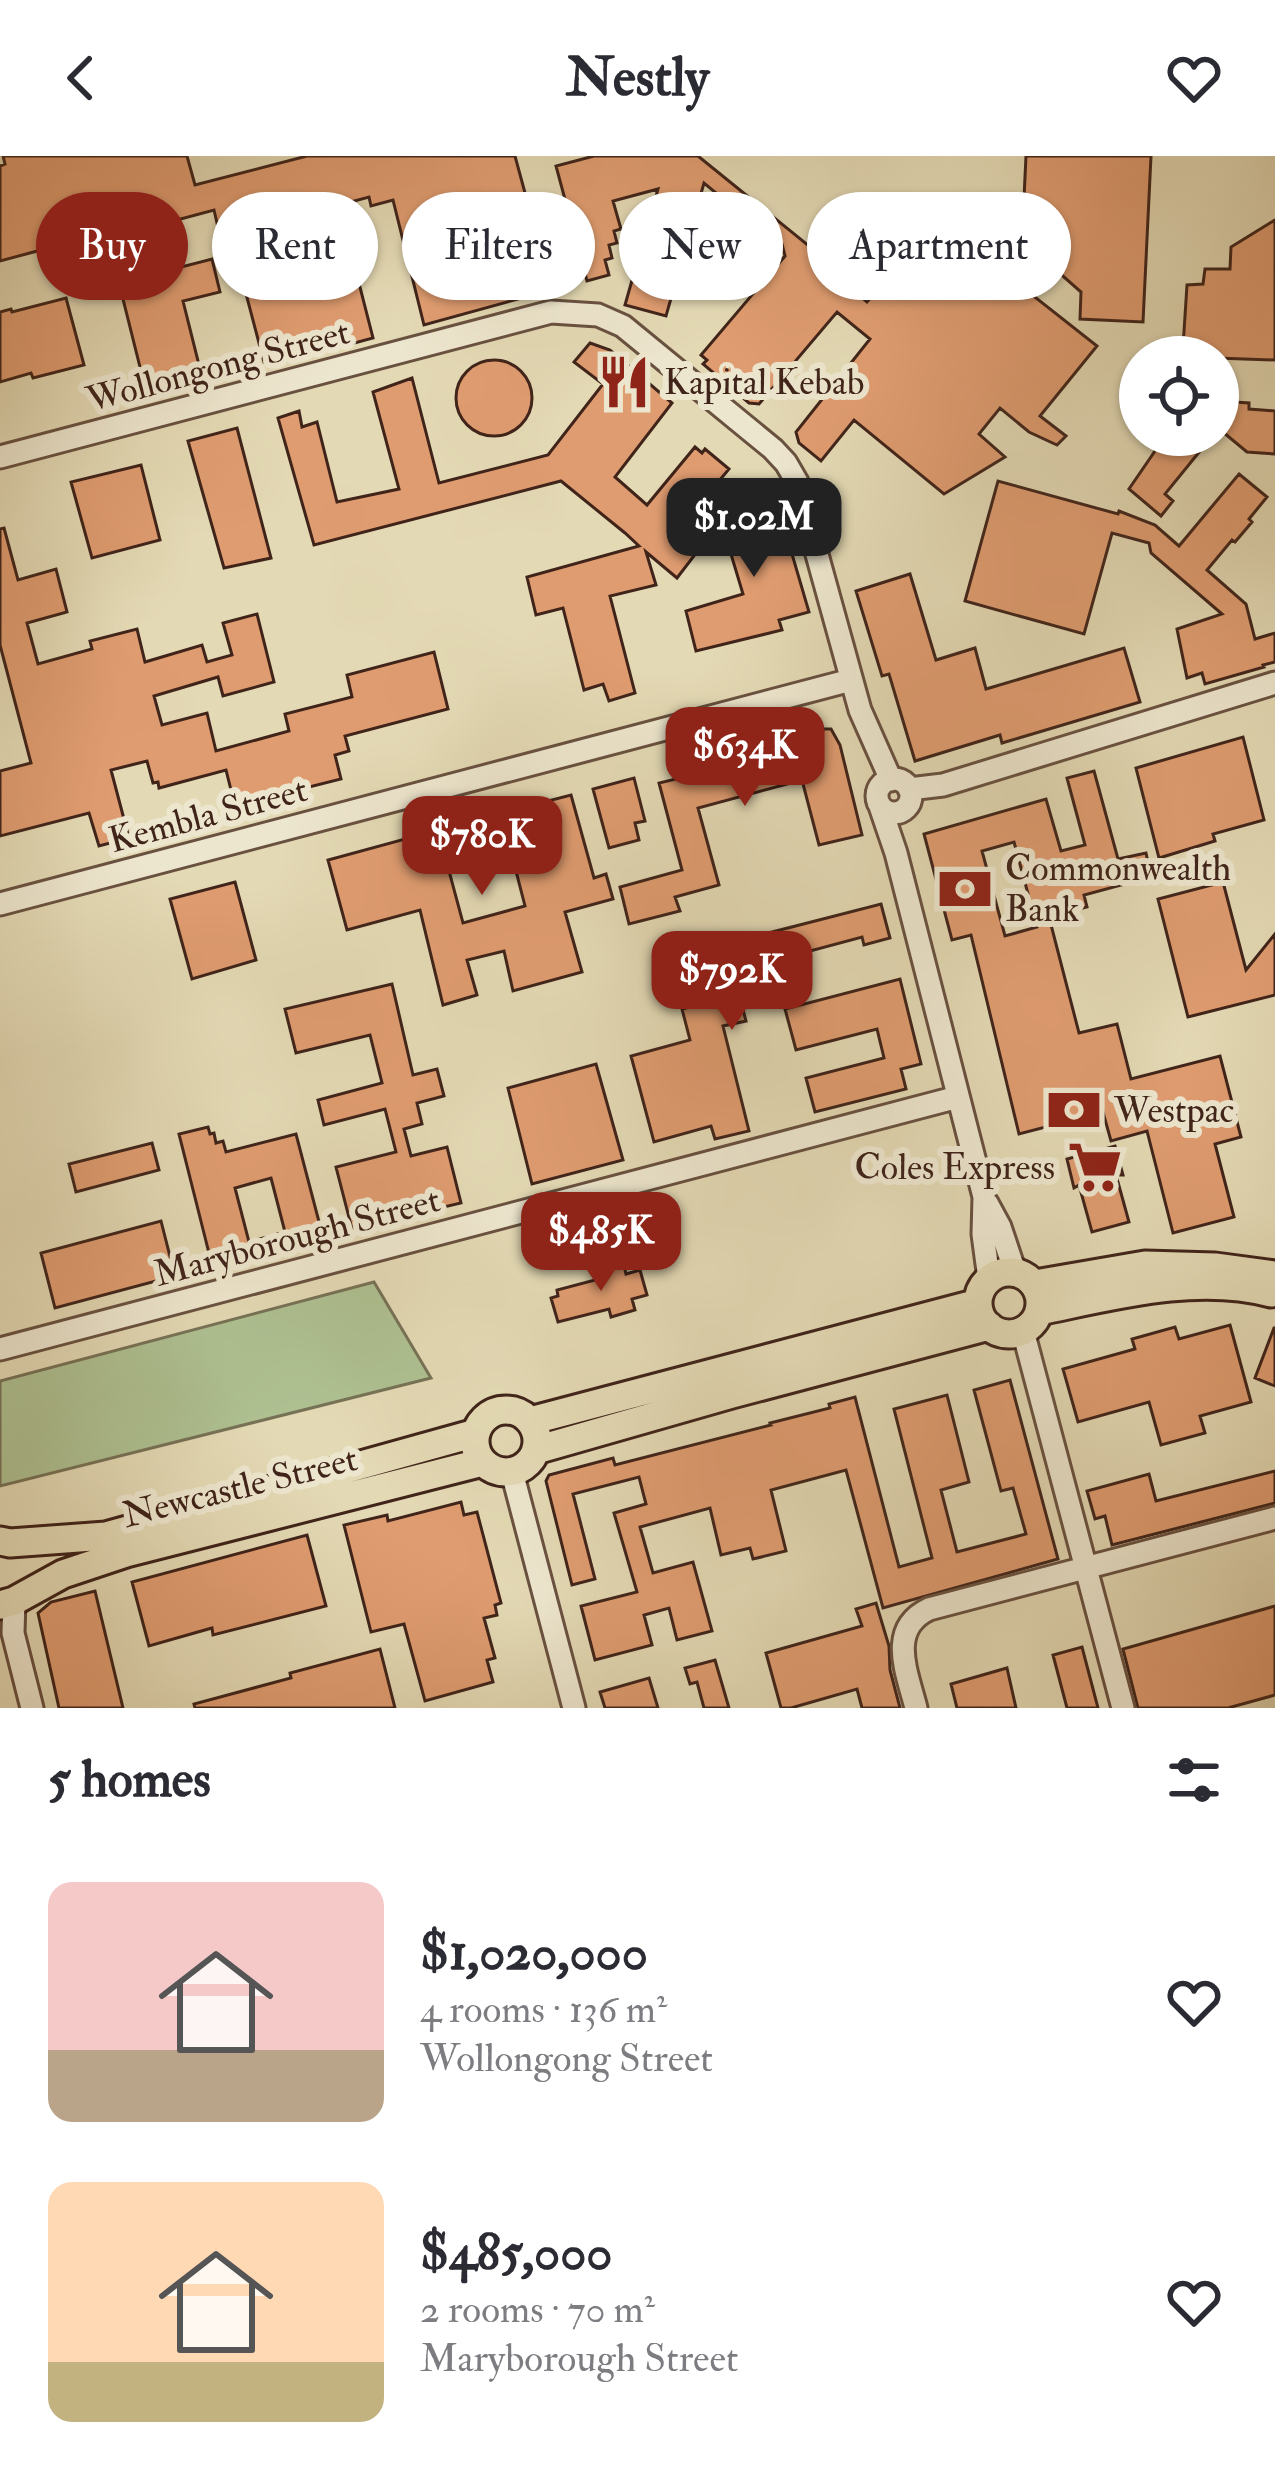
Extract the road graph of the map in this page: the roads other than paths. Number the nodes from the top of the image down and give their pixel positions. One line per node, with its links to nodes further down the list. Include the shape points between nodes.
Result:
1 (0, 457): 2 (street, Wollongong Street, via 551,312 598,315 623,326 786,463)
2 (851, 680): 4 (street, Wollongong Street); 5 (street, Kembla Street)
3 (1275, 683): 4 (street)
4 (894, 798): 6 (street, via 896,853)
5 (0, 904)
6 (958, 1096): 9 (street, via 983,1197 983,1234); 10 (street, Maryborough Street)
7 (1275, 1275): 9 (main road, via 1145,1265)
8 (1275, 1294): 9 (main road, via 1160,1287)
9 (1010, 1301): 11 (main road); 13 (main road); 18 (street)
10 (0, 1349)
11 (530, 1421): 12 (main road, via 500,1411); 13 (main road)
12 (476, 1433): 14 (main road); 17 (main road, Newcastle Street, via 106,1536)
13 (536, 1450): 15 (main road)
14 (483, 1462): 15 (main road); 19 (main road, Newcastle Street, via 126,1553 63,1574)
15 (512, 1472): 21 (street)
16 (1275, 1518): 18 (street)
17 (5, 1542): 19 (main road, Newcastle Street, via 23,1552 30,1568)
18 (1087, 1569): 22 (street, via 916,1615 904,1649); 23 (street)
19 (9, 1610): 20 (street)
20 (32, 1708)
21 (574, 1708)
22 (916, 1708)
23 (1123, 1708)

